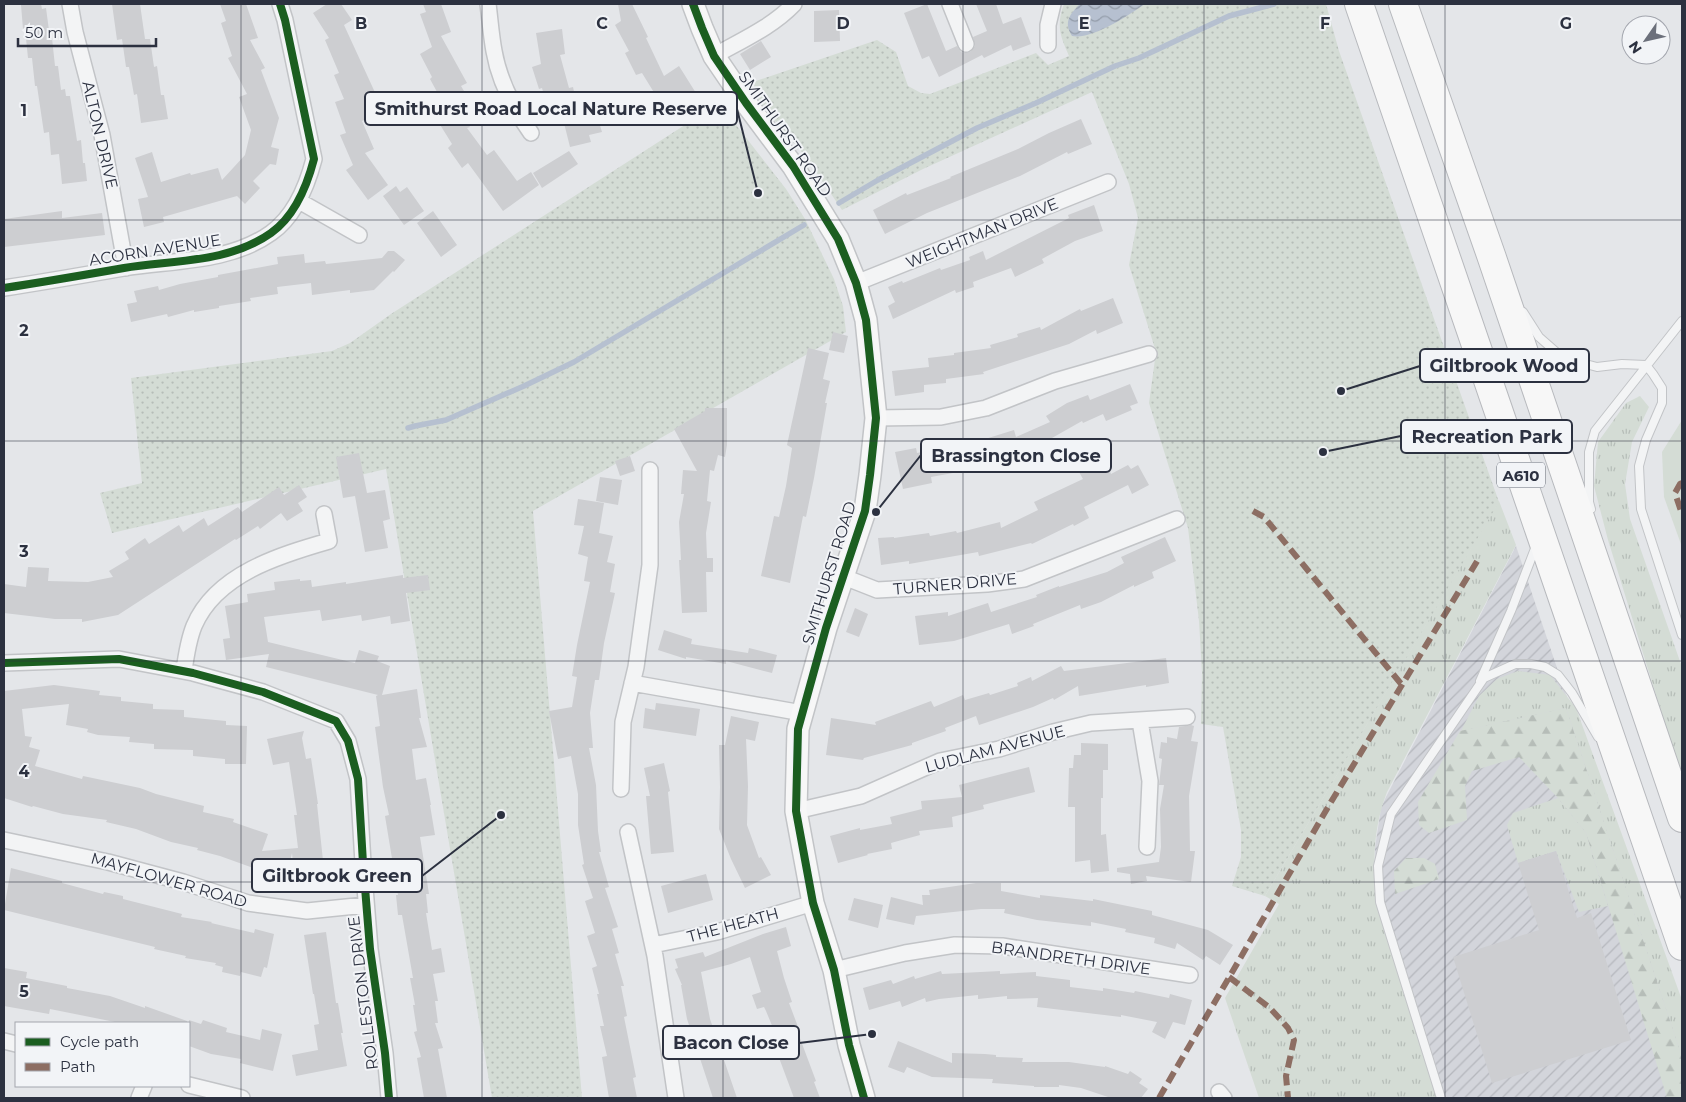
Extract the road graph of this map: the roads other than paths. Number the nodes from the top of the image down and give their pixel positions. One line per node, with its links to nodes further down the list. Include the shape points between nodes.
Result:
1 (70, 4): 18 (street, ALTON DRIVE, via 102,135)
2 (280, 4): 15 (street, ACORN AVENUE, via 314,159)
3 (488, 4): 13 (street, via 494,52 503,82)
4 (693, 4): 12 (street, SMITHURST ROAD)
5 (794, 4): 12 (street, via 764,28)
6 (950, 4): 10 (street)
7 (1053, 4): 11 (street)
8 (1358, 4): 31 (highway, A610)
9 (1403, 4): 17 (highway, A610)
10 (966, 44)
11 (1048, 44)
12 (714, 56): 19 (street, SMITHURST ROAD, via 793,166 838,239)
13 (531, 133)
14 (1108, 182): 19 (street, WEIGHTMAN DRIVE)
15 (299, 201): 16 (street); 18 (street, ACORN AVENUE, via 272,232 232,252 185,262)
16 (359, 235)
17 (1492, 258): 21 (lane); 34 (highway, A610)
18 (126, 268): 20 (street, ACORN AVENUE)
19 (856, 283): 26 (street, SMITHURST ROAD, via 866,320)
20 (4, 288)
21 (1515, 298)
22 (1519, 306): 25 (lane, via 1539,337 1563,358 1597,367)
23 (1682, 321): 25 (lane)
24 (1149, 354): 26 (street, via 1055,381 986,408 941,417)
25 (1646, 365): 29 (lane, via 1595,431 1589,452 1589,502); 35 (lane, via 1662,388 1662,403 1639,466 1641,509)
26 (876, 418): 33 (street, SMITHURST ROAD, via 865,511)
27 (650, 470): 38 (street, via 650,565)
28 (324, 514): 37 (street, via 330,541 264,563 230,582 207,604 194,625)
29 (1593, 518)
30 (1177, 519): 33 (street, TURNER DRIVE, via 1024,579 878,590)
31 (1541, 533): 39 (lane, via 1518,595); 45 (highway, A610)
32 (1600, 550): 34 (lane)
33 (844, 577): 40 (street, SMITHURST ROAD)
34 (1608, 602): 48 (highway, A610)
35 (1682, 635)
36 (4, 663): 37 (street, ROLLESTON DRIVE, via 119,658)
37 (184, 671): 53 (street, ROLLESTON DRIVE, via 263,692 336,721 348,741 358,779)
38 (632, 683): 40 (street); 46 (street, via 624,722)
39 (1475, 692): 43 (lane, via 1484,678 1515,664 1545,667 1558,675 1572,693); 63 (lane, via 1390,814 1378,866 1380,902)
40 (802, 713): 47 (street, SMITHURST ROAD, via 798,729)
41 (1187, 717): 42 (street, LUDLAM AVENUE)
42 (1140, 721): 47 (street, LUDLAM AVENUE, via 1091,723 999,749 940,761 861,796); 51 (street, via 1150,781)
43 (1600, 741)
44 (1609, 757): 45 (lane)
45 (1627, 789): 55 (highway, A610)
46 (621, 790)
47 (796, 811): 52 (street, SMITHURST ROAD)
48 (1682, 818)
49 (628, 832): 54 (street)
50 (4, 840): 53 (street, MAYFLOWER ROAD, via 108,862 248,903 307,911)
51 (1147, 847)
52 (813, 903): 54 (street, THE HEATH, via 717,932); 56 (street, SMITHURST ROAD)
53 (366, 904): 60 (street, ROLLESTON DRIVE)
54 (653, 945): 61 (street)
55 (1682, 946)
56 (834, 970): 57 (street, BRANDRETH DRIVE, via 955,945 1002,946); 62 (street, SMITHURST ROAD)
57 (1190, 975)
58 (190, 1085): 59 (street)
59 (242, 1098)
60 (389, 1098)
61 (676, 1098)
62 (864, 1098)
63 (1441, 1098)

